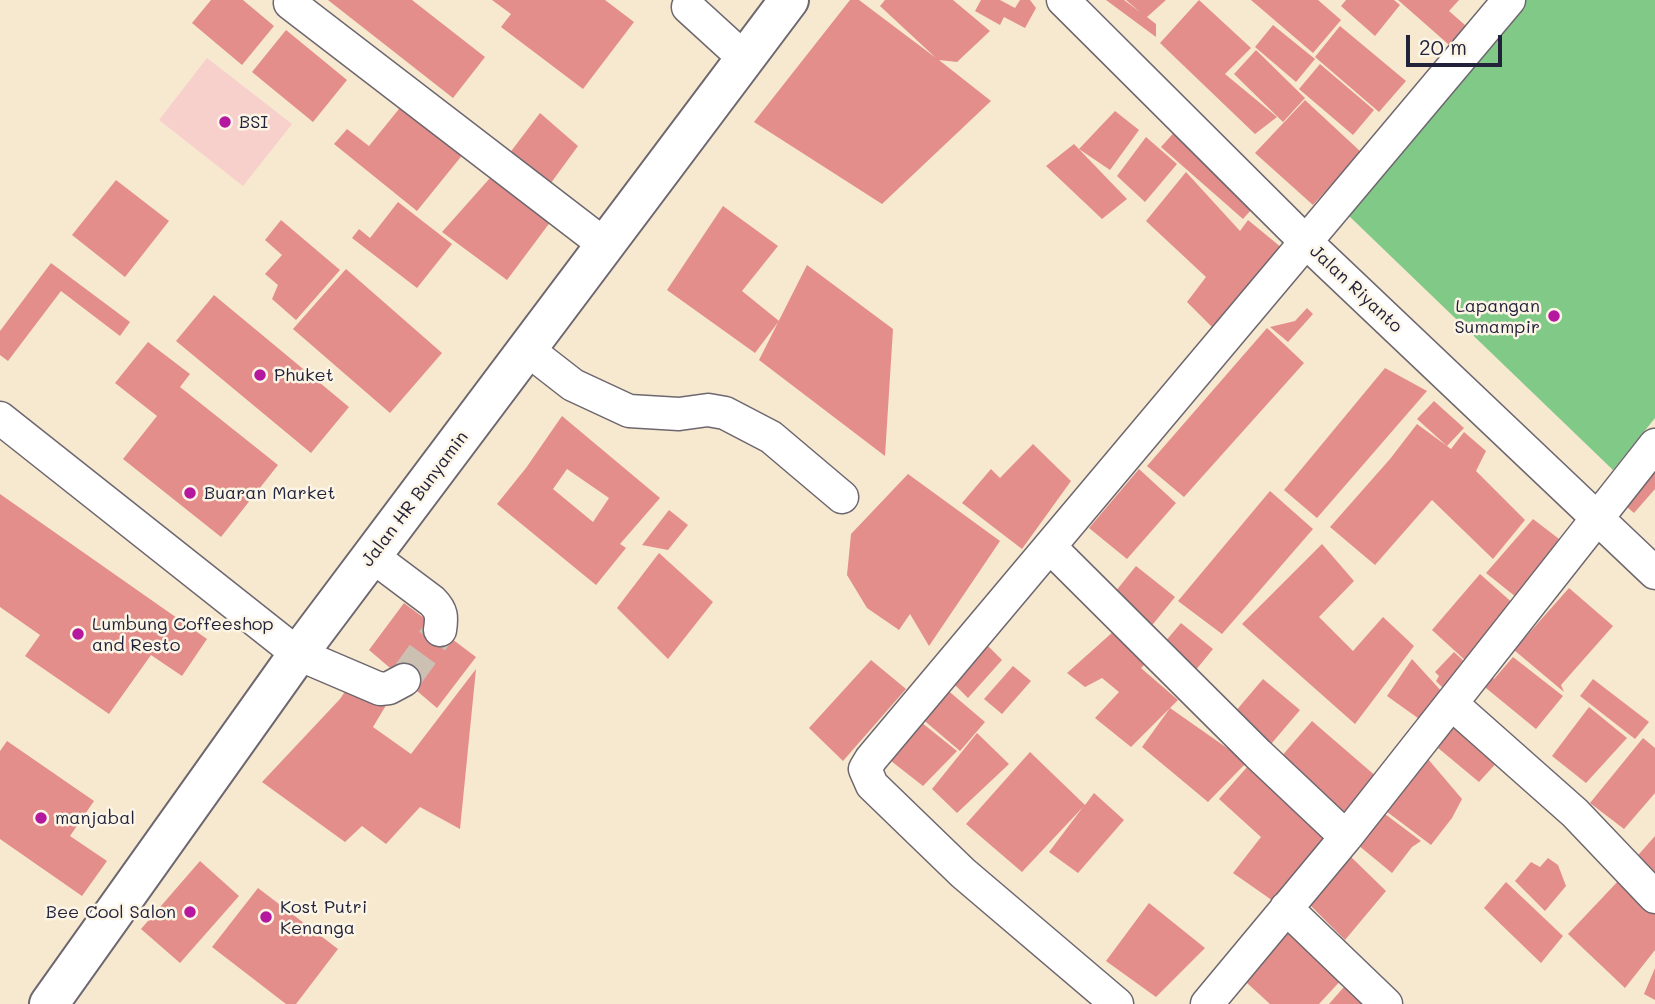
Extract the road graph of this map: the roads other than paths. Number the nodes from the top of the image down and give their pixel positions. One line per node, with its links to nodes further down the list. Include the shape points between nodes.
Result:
1 (789, 0): 6 (main road, Jalan HR Bunyamin)
2 (1063, 0): 7 (street, Jalan Riyanto)
3 (1509, 0): 7 (street)
4 (687, 2): 6 (street)
5 (290, 3): 8 (street)
6 (745, 59): 8 (main road, Jalan HR Bunyamin)
7 (1305, 241): 13 (street, Jalan Riyanto); 14 (street)
8 (605, 245): 9 (main road, Jalan HR Bunyamin)
9 (527, 349): 12 (street, via 573,385 629,411 725,413 771,437); 15 (main road, Jalan HR Bunyamin)
10 (0, 418): 18 (street)
11 (1655, 446): 13 (street)
12 (842, 497)
13 (1598, 518): 16 (street, Jalan Riyanto); 20 (street)
14 (1051, 548): 21 (street); 25 (street, via 865,769 872,785 962,873)
15 (372, 556): 17 (street, via 440,609); 18 (main road, Jalan HR Bunyamin)
16 (1655, 573)
17 (440, 630)
18 (298, 654): 19 (street, via 380,688); 24 (main road, Jalan HR Bunyamin)
19 (404, 680)
20 (1452, 704): 21 (street); 22 (street, via 1575,813)
21 (1346, 837): 23 (street)
22 (1655, 897)
23 (1286, 908): 26 (street); 27 (street)
24 (50, 1004)
25 (1117, 1004)
26 (1207, 1004)
27 (1386, 1004)

